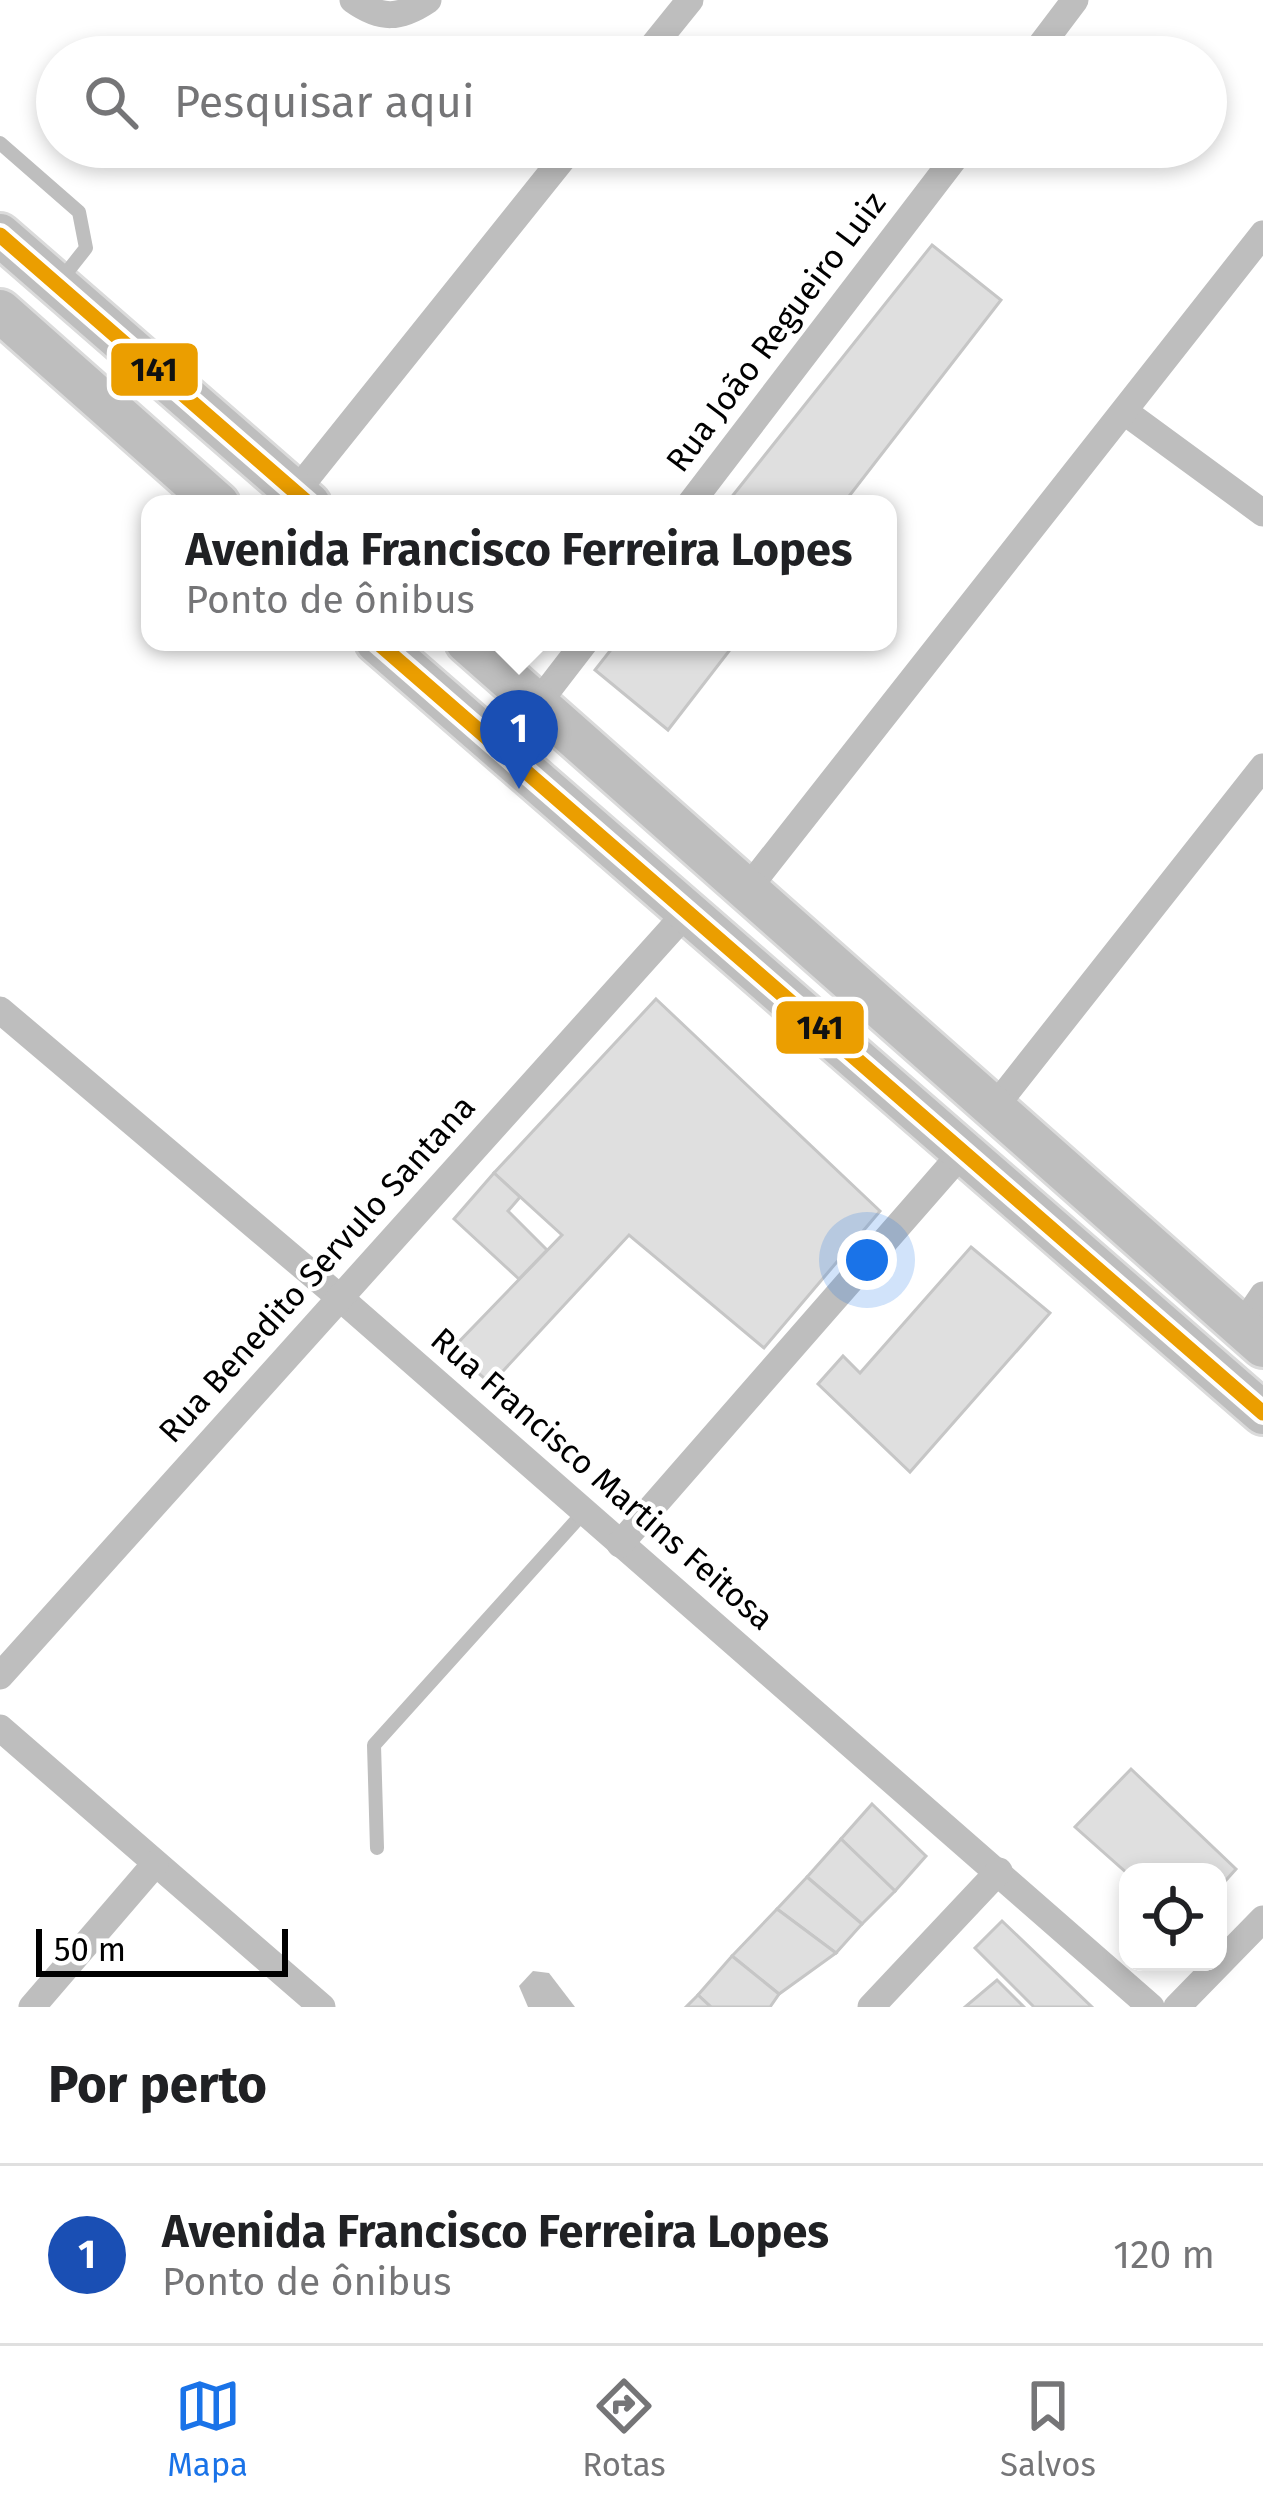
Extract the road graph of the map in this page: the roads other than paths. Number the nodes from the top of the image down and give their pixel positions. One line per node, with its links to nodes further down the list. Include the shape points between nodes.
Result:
1 (353, 0): 2 (street, via 393,16)
2 (428, 0)
3 (690, 0): 5 (street)
4 (1075, 0): 6 (street)
5 (661, 36)
6 (1048, 36)
7 (0, 143): 12 (lane, via 79,212 86,248)
8 (556, 168): 17 (street)
9 (947, 168): 18 (street, Rua João Regueiro Luiz)
10 (1263, 234): 14 (street)
11 (0, 235): 12 (main road)
12 (56, 285): 16 (main road)
13 (0, 310): 15 (main road)
14 (1125, 412): 19 (street); 25 (street)
15 (208, 495)
16 (290, 495)
17 (300, 495)
18 (697, 495)
19 (1263, 513)
20 (386, 651): 26 (main road)
21 (477, 651): 23 (main road)
22 (578, 651): 23 (street)
23 (538, 703): 25 (main road)
24 (1263, 767): 28 (street)
25 (749, 887): 28 (main road)
26 (688, 911): 29 (main road); 30 (street, Rua Benedito Servulo Santana)
27 (0, 1010): 30 (street, Rua Francisco Martins Feitosa)
28 (993, 1109): 31 (main road)
29 (961, 1154): 32 (main road); 34 (street)
30 (340, 1297): 33 (street, Rua Francisco Martins Feitosa); 35 (street, Rua Benedito Servulo Santana)
31 (1256, 1322)
32 (1263, 1413)
33 (584, 1512): 34 (street, Rua Francisco Martins Feitosa); 37 (lane, via 374,1745)
34 (620, 1544): 39 (street, Rua Francisco Martins Feitosa)
35 (0, 1676)
36 (0, 1728): 38 (street)
37 (377, 1848)
38 (155, 1864): 41 (street); 42 (street)
39 (999, 1871): 43 (street); 44 (street, Rua Francisco Martins Feitosa)
40 (1263, 1919): 45 (street)
41 (32, 2007)
42 (322, 2007)
43 (872, 2007)
44 (1151, 2007)
45 (1178, 2007)

